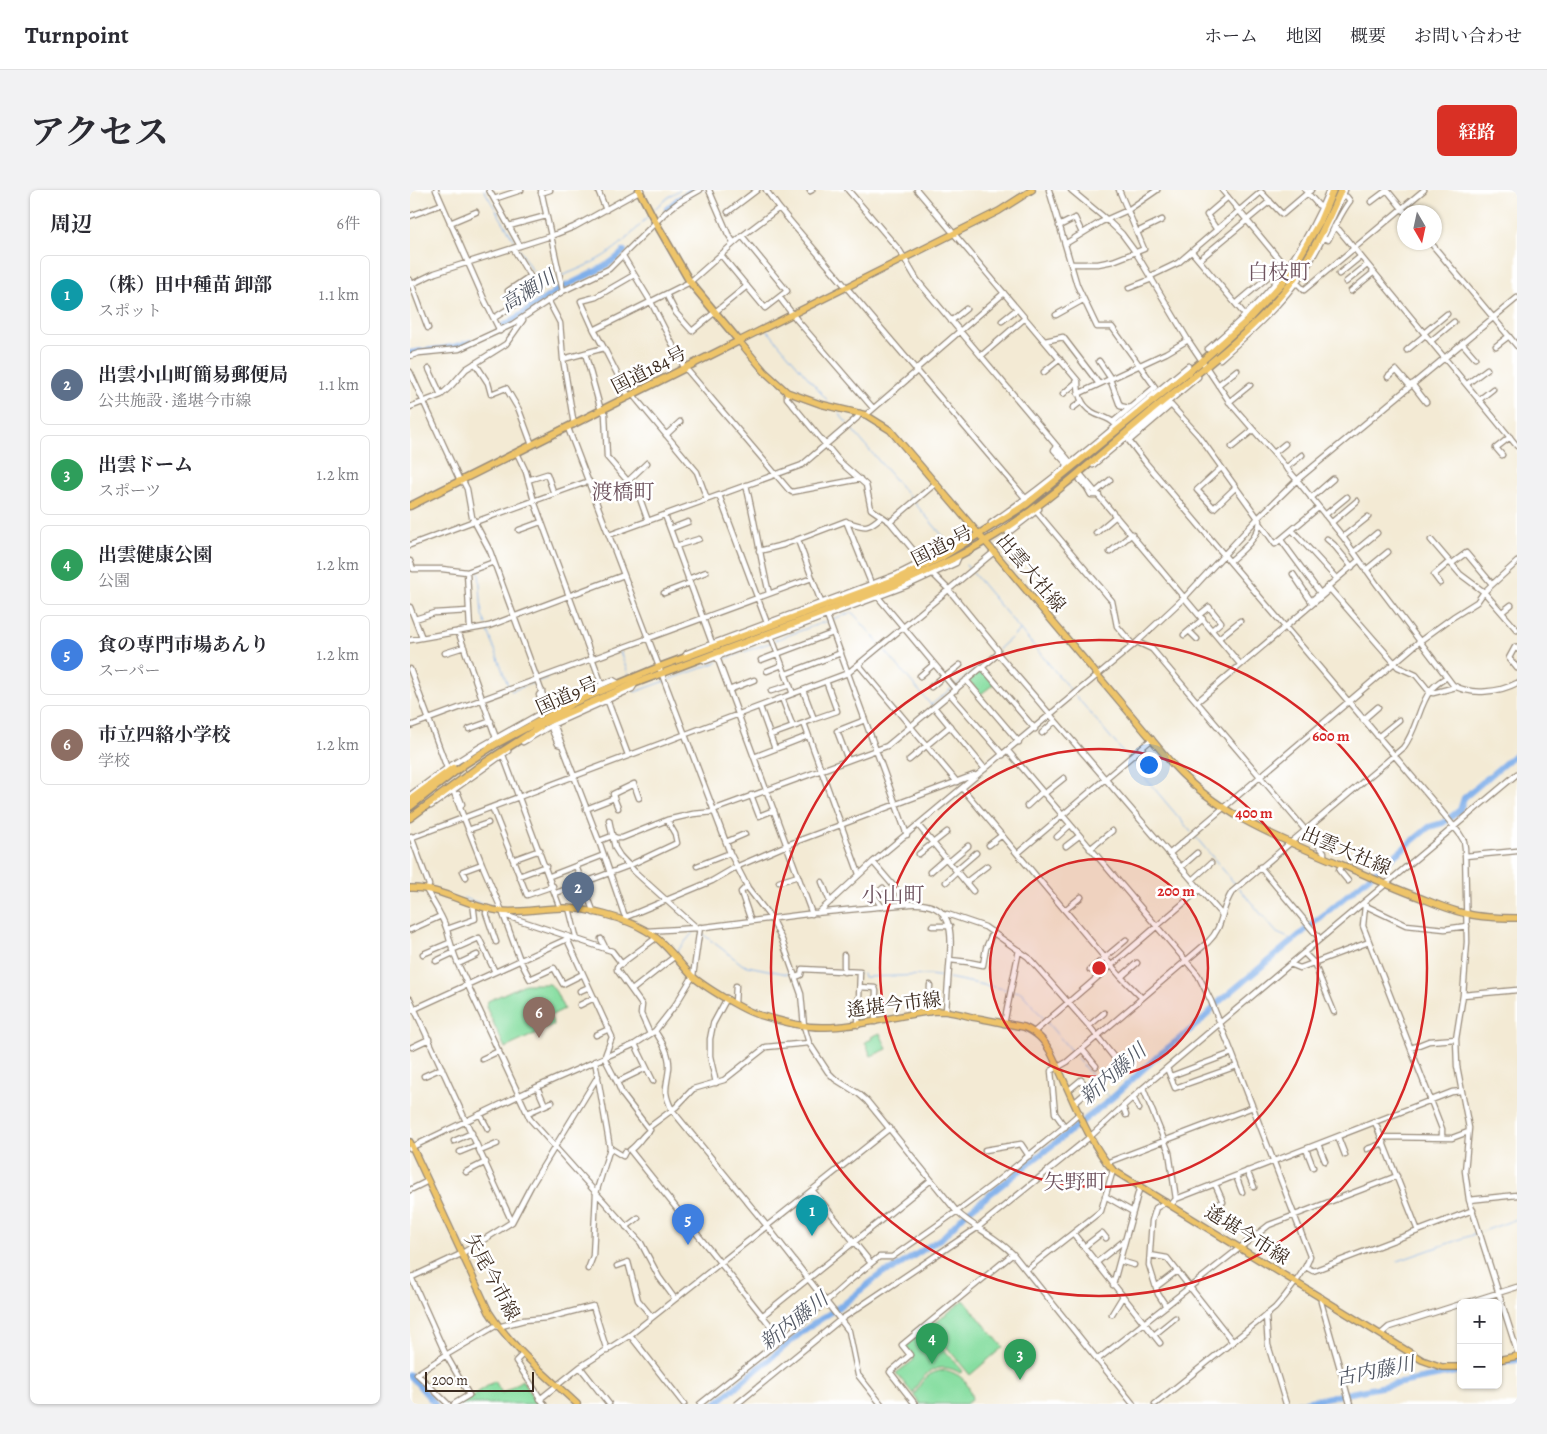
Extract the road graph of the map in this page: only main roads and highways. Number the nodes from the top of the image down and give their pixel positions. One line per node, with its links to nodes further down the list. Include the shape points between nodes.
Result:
1 (640, 190): 5 (highway, via 690,282)
2 (1032, 190): 5 (main road, via 999,211)
3 (1341, 190): 6 (highway, 国道9号, via 1301,269 1241,339)
4 (1330, 193): 6 (highway, 国道9号, via 1296,263 1273,294 1247,321 1221,341)
5 (739, 341): 7 (highway, 国道184号); 8 (main road, 出雲大社線, via 787,392 863,414 890,430)
6 (1204, 364): 8 (highway, 国道9号, via 1129,414 1027,504 994,522); 9 (highway, 国道9号, via 1187,384 1083,473)
7 (410, 506)
8 (979, 535): 9 (main road, 出雲大社線); 10 (highway, 国道9号, via 894,580 743,634)
9 (984, 541): 10 (highway, 国道9号, via 911,579 749,642); 18 (main road, 出雲大社線, via 1184,777 1222,808 1290,843 1384,884 1467,914)
10 (660, 670): 11 (highway, 国道9号); 12 (highway, 国道9号, via 618,682)
11 (558, 717): 13 (highway, 国道9号, via 508,741); 16 (highway)
12 (496, 741): 13 (highway, 国道9号); 14 (highway, via 470,755)
13 (448, 778): 15 (highway, 国道9号)
14 (410, 800)
15 (410, 807)
16 (410, 818)
17 (410, 888): 22 (main road, 遙堪今市線, via 428,888 503,913 569,908 625,919 656,938 704,985 756,1014 804,1026 834,1027 946,1011 1024,1027 1045,1042 1090,1134 1113,1170 1432,1364)
18 (1517, 918)
19 (411, 1146): 23 (main road, 矢尾今市線, via 498,1326)
20 (1517, 1356): 21 (main road)
21 (1502, 1359)
22 (1457, 1367)
23 (577, 1404)

